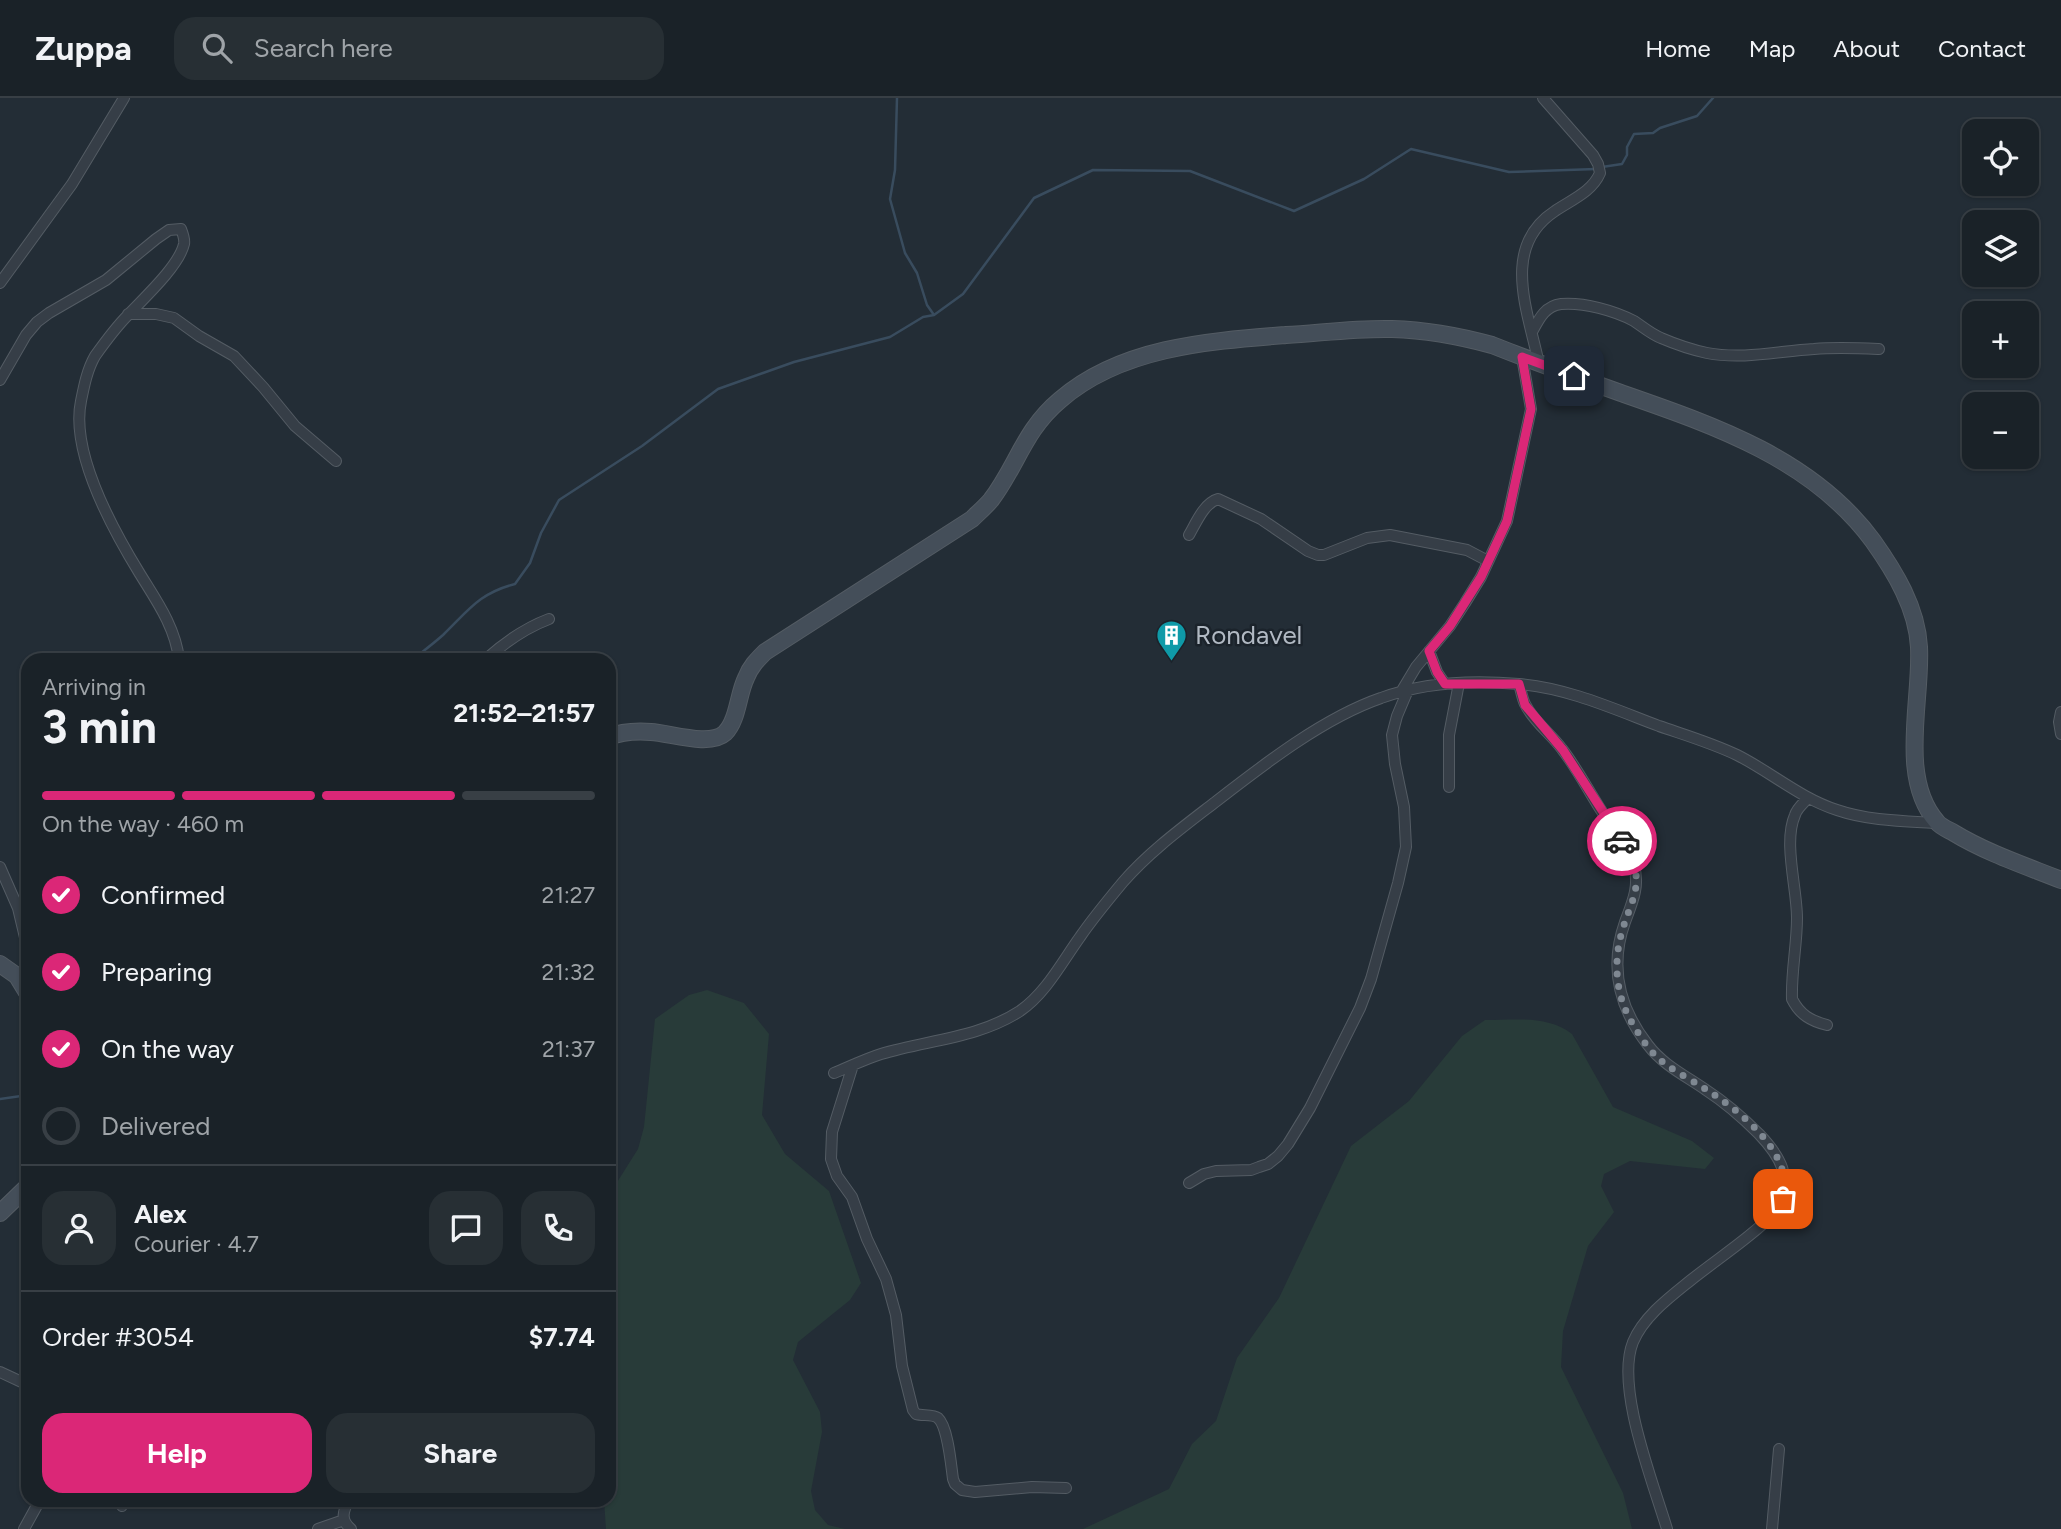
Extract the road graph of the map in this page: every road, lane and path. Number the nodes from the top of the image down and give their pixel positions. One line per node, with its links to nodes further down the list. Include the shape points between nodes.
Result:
1 (124, 98): 3 (street, via 72,184)
2 (1543, 98): 5 (street, via 1593,155 1599,169 1592,187 1535,227 1525,247 1522,285)
3 (0, 283)
4 (128, 314): 9 (street, via 177,258 184,245 181,229 169,230 107,279 37,322); 10 (street, via 174,318 234,356 295,426); 15 (street, via 87,372 80,404 80,439 104,509 167,621)
5 (1532, 332): 6 (street, via 1547,310 1563,304 1619,315 1661,338 1707,353); 8 (street)
6 (1879, 349)
7 (1522, 357): 8 (street); 12 (street, via 1530,417 1507,521); 23 (street, via 1463,337 1391,329 1216,341 1167,350 1108,370 1074,388 1044,415 996,492 972,519 765,652 746,676 732,723 722,736 703,739 639,731)
8 (1539, 364): 26 (street, via 1695,419 1768,452 1829,496 1872,540 1913,615 1919,647 1916,776)
9 (0, 380)
10 (336, 461)
11 (1189, 535): 12 (street, via 1207,506 1218,499 1318,555 1390,535 1467,550)
12 (1488, 561): 14 (street, via 1450,626)
13 (549, 619): 16 (street, via 523,631)
14 (1429, 651): 18 (street); 20 (street)
15 (178, 653)
16 (494, 653)
17 (1460, 683): 18 (street); 19 (street); 24 (street, via 1449,735)
18 (1445, 684): 20 (street)
19 (1519, 684): 25 (street, via 1576,696 1726,751); 47 (street, via 1525,705 1563,750 1634,864 1635,895 1621,932 1616,966 1619,992 1634,1027 1655,1055 1744,1118 1772,1148 1784,1177 1778,1209 1671,1297 1633,1342 1629,1391)
20 (1404, 691): 33 (street, via 1376,699 1305,737 1260,767 1136,867 1049,981 1019,1011 976,1031); 35 (street, via 1392,735 1406,847 1360,1008 1310,1108 1278,1156 1251,1170 1216,1171)
21 (2061, 712): 22 (street)
22 (2061, 734)
23 (616, 735)
24 (1450, 787)
25 (1808, 798): 26 (street, via 1850,814); 32 (street, via 1794,815 1791,835 1797,914 1792,999 1805,1016)
26 (1938, 823): 28 (street, via 1966,841)
27 (0, 867): 29 (street)
28 (2061, 880)
29 (21, 921)
30 (0, 964): 31 (street)
31 (21, 982)
32 (1827, 1025)
33 (853, 1065): 34 (street); 41 (street, via 832,1132 831,1159 886,1279 913,1410 940,1420 953,1479 962,1490)
34 (834, 1073)
35 (1189, 1182)
36 (21, 1193): 37 (street)
37 (0, 1213)
38 (0, 1372): 39 (street)
39 (21, 1382)
40 (1779, 1450): 48 (street)
41 (1066, 1488)
42 (36, 1507): 45 (street)
43 (346, 1507): 44 (street, via 343,1515)
44 (347, 1525): 46 (street)
45 (24, 1529)
46 (318, 1529)
47 (1667, 1529)
48 (1772, 1529)

